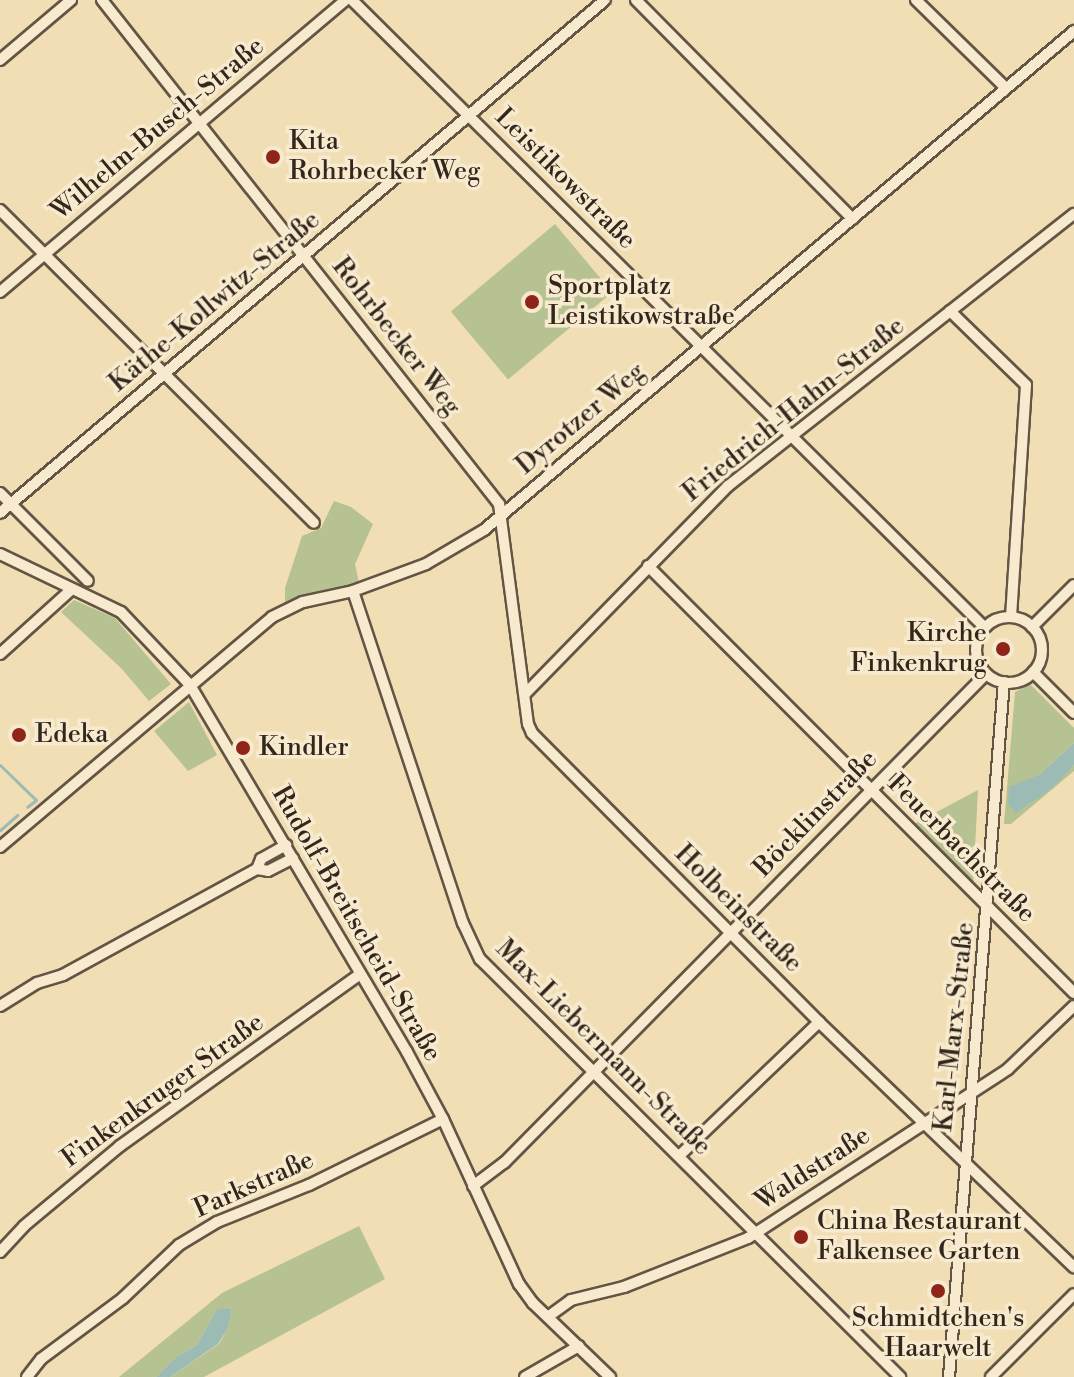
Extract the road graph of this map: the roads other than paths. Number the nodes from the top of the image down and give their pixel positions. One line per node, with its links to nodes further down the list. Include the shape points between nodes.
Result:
1 (71, 0): 9 (street)
2 (102, 0): 12 (street, Rohrbecker Weg)
3 (345, 0): 12 (street, Wilhelm-Busch-Straße)
4 (352, 0): 11 (street, Leistikowstraße)
5 (605, 0): 11 (street, Käthe-Kollwitz-Straße)
6 (636, 0): 15 (street)
7 (916, 0): 10 (street)
8 (1074, 31): 10 (street, Dyrotzer Weg)
9 (0, 60)
10 (1006, 88): 15 (street, Dyrotzer Weg)
11 (469, 115): 17 (street, Käthe-Kollwitz-Straße); 20 (street, Leistikowstraße)
12 (201, 123): 16 (street, Wilhelm-Busch-Straße); 17 (street, Rohrbecker Weg)
13 (0, 210): 16 (street)
14 (1074, 214): 19 (street, Friedrich-Hahn-Straße)
15 (853, 219): 20 (street, Dyrotzer Weg)
16 (44, 254): 18 (street, Wilhelm-Busch-Straße); 21 (street)
17 (305, 255): 21 (street, Käthe-Kollwitz-Straße); 26 (street, Rohrbecker Weg, via 499,504)
18 (0, 292)
19 (950, 311): 22 (street, Friedrich-Hahn-Straße); 34 (street, via 1026,385)
20 (701, 346): 22 (street, Leistikowstraße); 26 (street, Dyrotzer Weg)
21 (166, 373): 24 (street, Käthe-Kollwitz-Straße); 27 (street)
22 (792, 436): 29 (street, Friedrich-Hahn-Straße, via 728,486); 35 (street, Leistikowstraße)
23 (0, 493): 24 (street)
24 (11, 504): 25 (street, Käthe-Kollwitz-Straße); 30 (street)
25 (0, 513)
26 (502, 515): 33 (street, Dyrotzer Weg, via 454,550); 42 (street, Holbeinstraße)
27 (314, 523)
28 (0, 554): 32 (street, Rudolf-Breitscheid-Straße)
29 (648, 566): 42 (street, Friedrich-Hahn-Straße); 44 (street, Feuerbachstraße)
30 (88, 581)
31 (1074, 585): 36 (street)
32 (72, 589): 37 (street); 41 (street, Rudolf-Breitscheid-Straße, via 121,612)
33 (353, 591): 41 (street, Dyrotzer Weg, via 282,611); 56 (street, Max-Liebermann-Straße, via 470,941 504,986)
34 (1011, 616): 35 (street); 36 (street)
35 (984, 627): 39 (street, via 976,651)
36 (1032, 627): 38 (street, via 1042,649)
37 (0, 654)
38 (1033, 672): 40 (street); 43 (street)
39 (986, 674): 40 (street); 44 (street, Böcklinstraße)
40 (1004, 682): 49 (street, Karl-Marx-Straße)
41 (190, 685): 45 (street, Rudolf-Breitscheid-Straße); 46 (street, Dyrotzer Weg)
42 (526, 693): 50 (street, Holbeinstraße, via 532,733)
43 (1074, 713)
44 (870, 789): 49 (street, Feuerbachstraße); 50 (street, Böcklinstraße)
45 (286, 845): 47 (street, Rudolf-Breitscheid-Straße); 48 (street, via 261,859)
46 (0, 847)
47 (293, 858): 48 (street, via 268,871); 51 (street, Rudolf-Breitscheid-Straße)
48 (257, 869): 53 (street)
49 (989, 907): 52 (street, Feuerbachstraße); 57 (street, Karl-Marx-Straße)
50 (732, 934): 55 (street, Holbeinstraße); 56 (street, Böcklinstraße)
51 (360, 974): 58 (street, Rudolf-Breitscheid-Straße); 64 (street, Finkenkruger Straße, via 83,1175)
52 (1074, 993)
53 (0, 1006)
54 (1074, 1006): 57 (street, Waldstraße, via 1008,1069)
55 (819, 1022): 59 (street, Holbeinstraße); 60 (street)
56 (592, 1072): 60 (street, Max-Liebermann-Straße); 62 (street, Böcklinstraße, via 504,1163)
57 (971, 1092): 59 (street, Waldstraße); 61 (street, Karl-Marx-Straße)
58 (443, 1119): 62 (street, Rudolf-Breitscheid-Straße); 69 (street, Parkstraße, via 191,1237 123,1298 41,1359)
59 (924, 1122): 61 (street, Holbeinstraße); 63 (street, Waldstraße)
60 (679, 1156): 63 (street, Max-Liebermann-Straße)
61 (964, 1160): 65 (street, Holbeinstraße); 73 (street, Karl-Marx-Straße)
62 (473, 1186): 67 (street, Rudolf-Breitscheid-Straße, via 519,1284)
63 (756, 1233): 67 (street, Waldstraße, via 624,1287 571,1300); 72 (street, Max-Liebermann-Straße)
64 (0, 1252)
65 (1074, 1267)
66 (1074, 1294): 74 (street)
67 (549, 1316): 68 (street, Rudolf-Breitscheid-Straße)
68 (579, 1346): 70 (street); 71 (street, Rudolf-Breitscheid-Straße)
69 (27, 1377)
70 (525, 1377)
71 (610, 1377)
72 (900, 1377)
73 (949, 1377)
74 (991, 1377)

